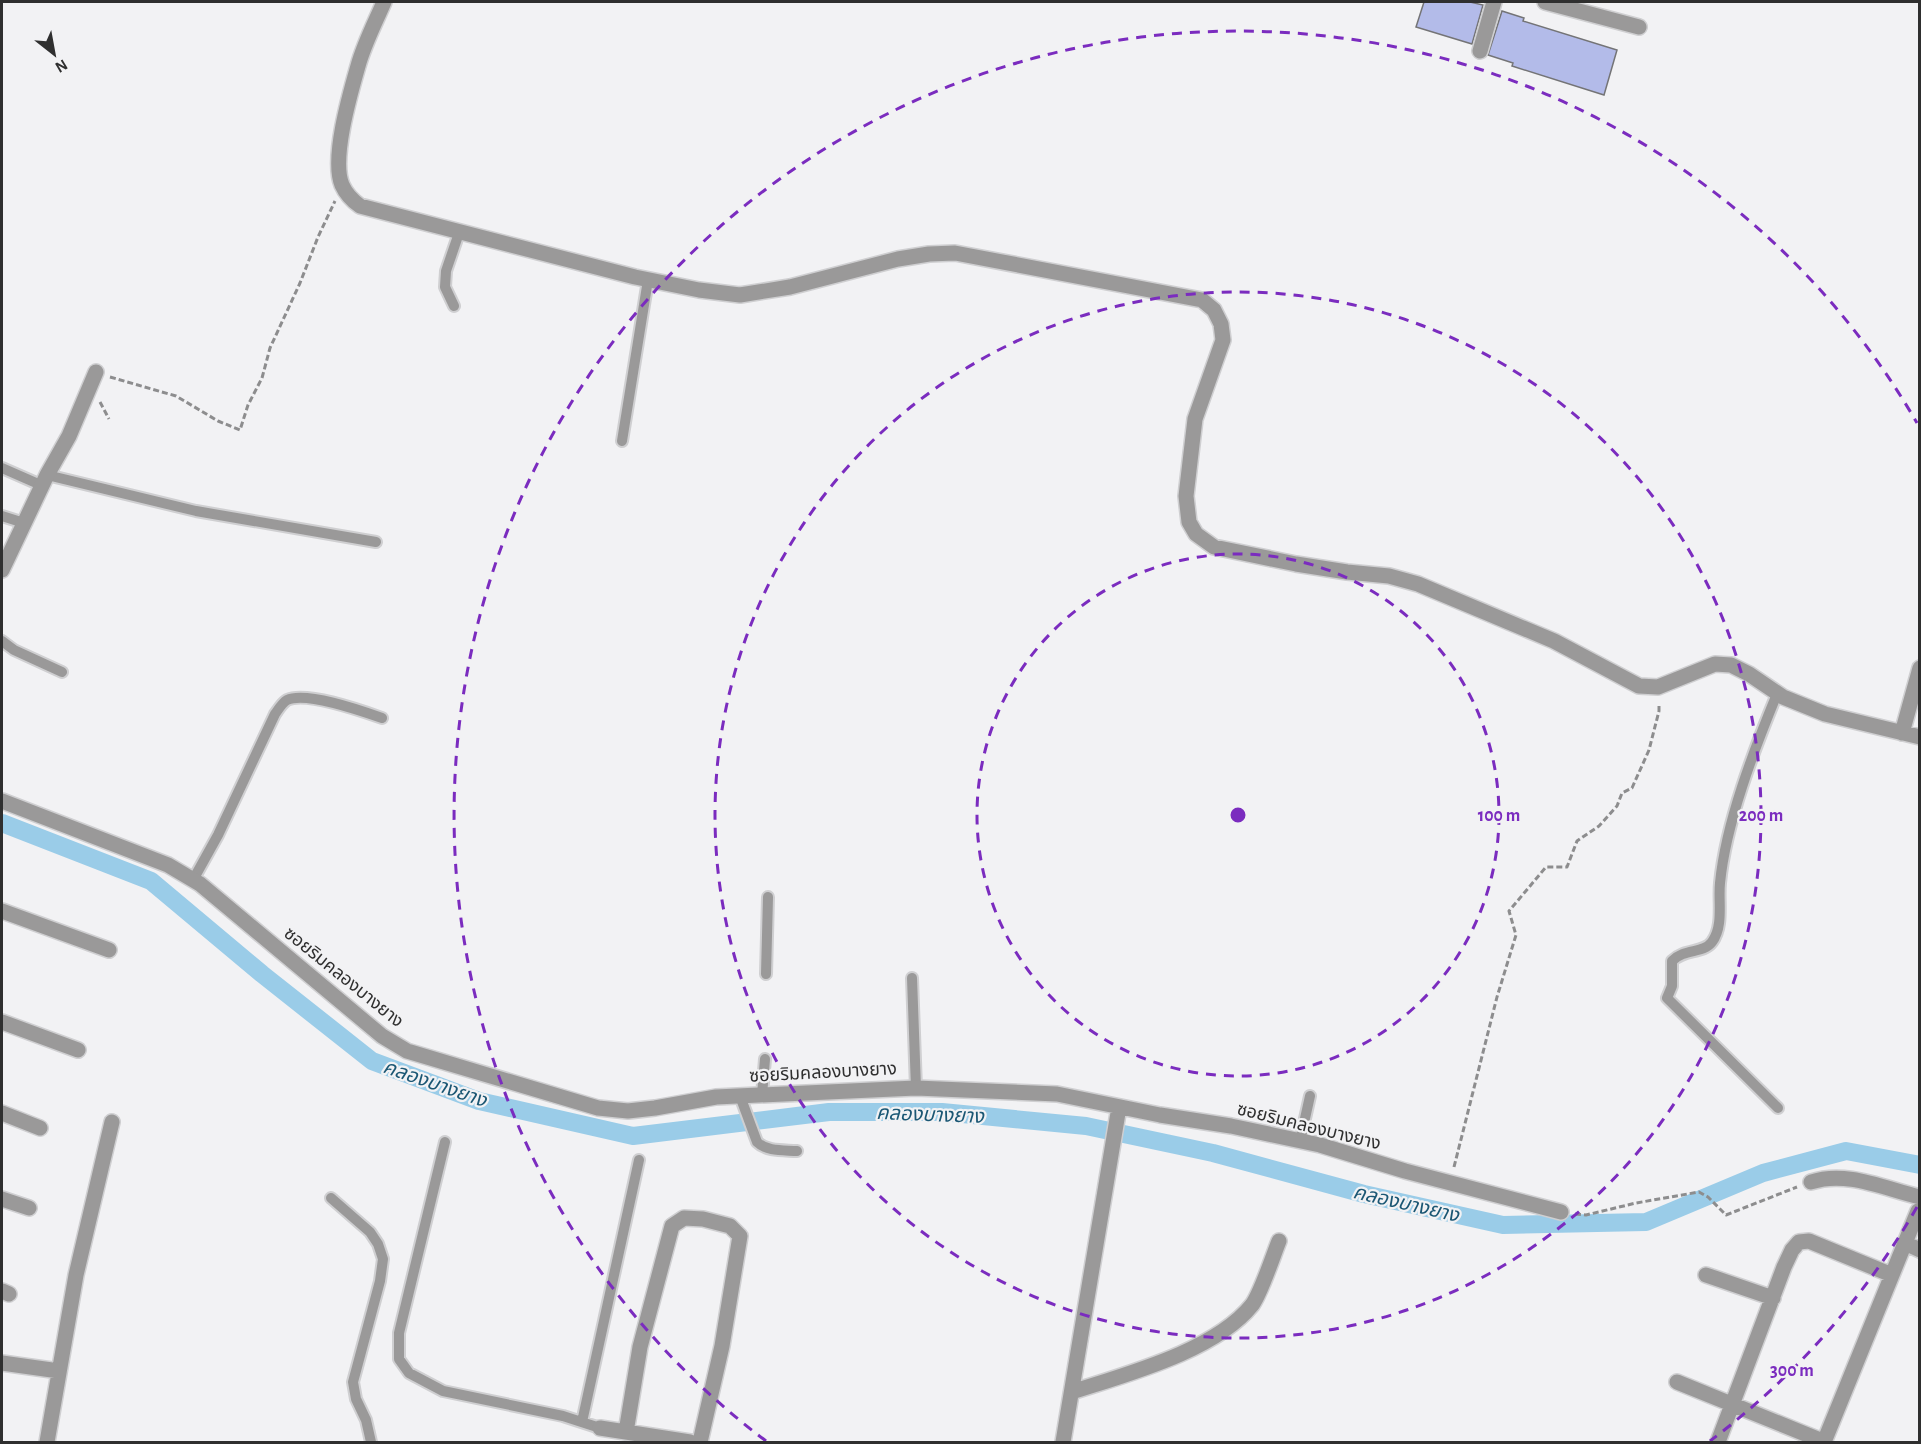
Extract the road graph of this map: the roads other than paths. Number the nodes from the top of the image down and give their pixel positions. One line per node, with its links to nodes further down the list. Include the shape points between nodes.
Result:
1 (384, 2): 6 (street, via 358,65 340,142 338,169 342,186 351,199 370,210)
2 (1494, 2): 5 (street)
3 (1545, 2): 4 (street)
4 (1639, 27)
5 (1480, 51)
6 (459, 233): 7 (street); 8 (lane, via 445,287)
7 (648, 280): 10 (lane); 20 (street, via 740,295 790,287 898,259 955,253 1202,300 1214,309 1223,340 1195,419 1186,496 1189,522 1196,534 1214,547 1418,584 1554,641 1639,686 1658,687 1715,664 1749,674)
8 (454, 306)
9 (96, 372): 12 (street)
10 (622, 441)
11 (2, 468): 12 (lane)
12 (45, 480): 14 (street); 15 (lane)
13 (2, 516): 14 (lane)
14 (24, 523): 16 (street)
15 (376, 543)
16 (2, 570)
17 (2, 640): 19 (lane, via 14,650)
18 (1920, 668): 22 (street)
19 (62, 672)
20 (1778, 694): 22 (street, via 1825,714); 38 (lane, via 1763,727 1733,822 1719,884 1720,917 1713,941 1671,961 1672,986 1667,998)
21 (382, 717): 25 (lane, via 300,697 286,701 275,714 218,836)
22 (1902, 733): 23 (street)
23 (1920, 737)
24 (2, 801): 25 (street, ซอยริมคลองบางยาง, via 168,865)
25 (192, 880): 36 (street, ซอยริมคลองบางยาง, via 382,1036 407,1051 598,1108 628,1111)
26 (768, 897): 29 (lane)
27 (2, 911): 28 (street)
28 (109, 950)
29 (765, 974)
30 (912, 978): 34 (lane)
31 (2, 1022): 32 (street)
32 (78, 1050)
33 (765, 1059): 35 (lane)
34 (916, 1088): 35 (street, ซอยริมคลองบางยาง); 39 (street, ซอยริมคลองบางยาง, via 1057,1094)
35 (762, 1095): 36 (street, ซอยริมคลองบางยาง)
36 (740, 1096): 45 (lane, via 757,1142 767,1148)
37 (1310, 1096): 43 (lane)
38 (1778, 1108)
39 (1119, 1112): 43 (street, ซอยริมคลองบางยาง, via 1231,1126); 62 (street)
40 (2, 1113): 42 (street)
41 (112, 1122): 60 (street, via 76,1275)
42 (40, 1128)
43 (1300, 1141): 52 (street, ซอยริมคลองบางยาง)
44 (446, 1142): 64 (lane, via 399,1333 399,1359 409,1373 443,1391)
45 (797, 1151)
46 (639, 1160): 64 (lane)
47 (1811, 1182): 50 (street, via 1854,1179)
48 (2, 1198): 51 (street)
49 (331, 1198): 70 (lane, via 370,1232 383,1258 353,1382)
50 (1919, 1204): 54 (street)
51 (29, 1208)
52 (1561, 1212)
53 (1279, 1241): 62 (street, via 1253,1304 1228,1327 1188,1350)
54 (1905, 1243): 55 (street); 57 (street)
55 (1920, 1250)
56 (1706, 1275): 58 (street)
57 (1892, 1275): 58 (street, via 1809,1241 1799,1242 1788,1258); 68 (street)
58 (1773, 1298): 63 (street)
59 (2, 1363): 60 (street)
60 (59, 1371): 69 (street)
61 (1677, 1382): 63 (street)
62 (1072, 1392): 73 (street)
63 (1732, 1406): 67 (street); 74 (street)
64 (582, 1422): 65 (lane)
65 (600, 1428): 66 (street)
66 (626, 1432): 71 (street); 72 (street, via 640,1347 672,1226 684,1218 703,1219 730,1226 740,1236 722,1346)
67 (1791, 1436): 68 (street)
68 (1825, 1442)
69 (46, 1443)
70 (371, 1443)
71 (690, 1443)
72 (700, 1443)
73 (1063, 1443)
74 (1718, 1443)

